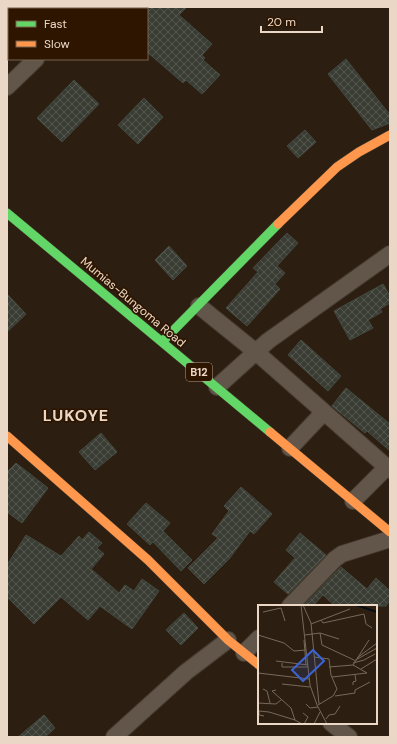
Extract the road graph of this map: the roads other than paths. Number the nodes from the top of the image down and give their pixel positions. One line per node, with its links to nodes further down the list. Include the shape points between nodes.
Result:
1 (35, 60): 2 (street)
2 (7, 87)
3 (390, 135): 6 (main road, via 337,167 299,202)
4 (7, 213): 7 (main road, Mumias-Bungoma Road / B12)
5 (390, 254): 8 (street)
6 (199, 306): 7 (main road); 8 (street)
7 (162, 342): 9 (main road, Mumias-Bungoma Road / B12)
8 (256, 352): 9 (street); 10 (street)
9 (216, 387): 12 (main road, Mumias-Bungoma Road / B12)
10 (323, 413): 12 (street); 13 (street)
11 (7, 436): 19 (main road, via 148,560)
12 (290, 448): 14 (main road, Mumias-Bungoma Road / B12)
13 (389, 468): 14 (street)
14 (353, 501): 15 (main road, Mumias-Bungoma Road / B12)
15 (390, 532)
16 (390, 539): 17 (street, via 342,554)
17 (291, 605)
18 (258, 639): 20 (street)
19 (228, 640): 20 (main road); 23 (street, via 186,672)
20 (244, 653): 21 (main road)
21 (258, 664)
22 (332, 724): 24 (street)
23 (114, 737)
24 (349, 737)

